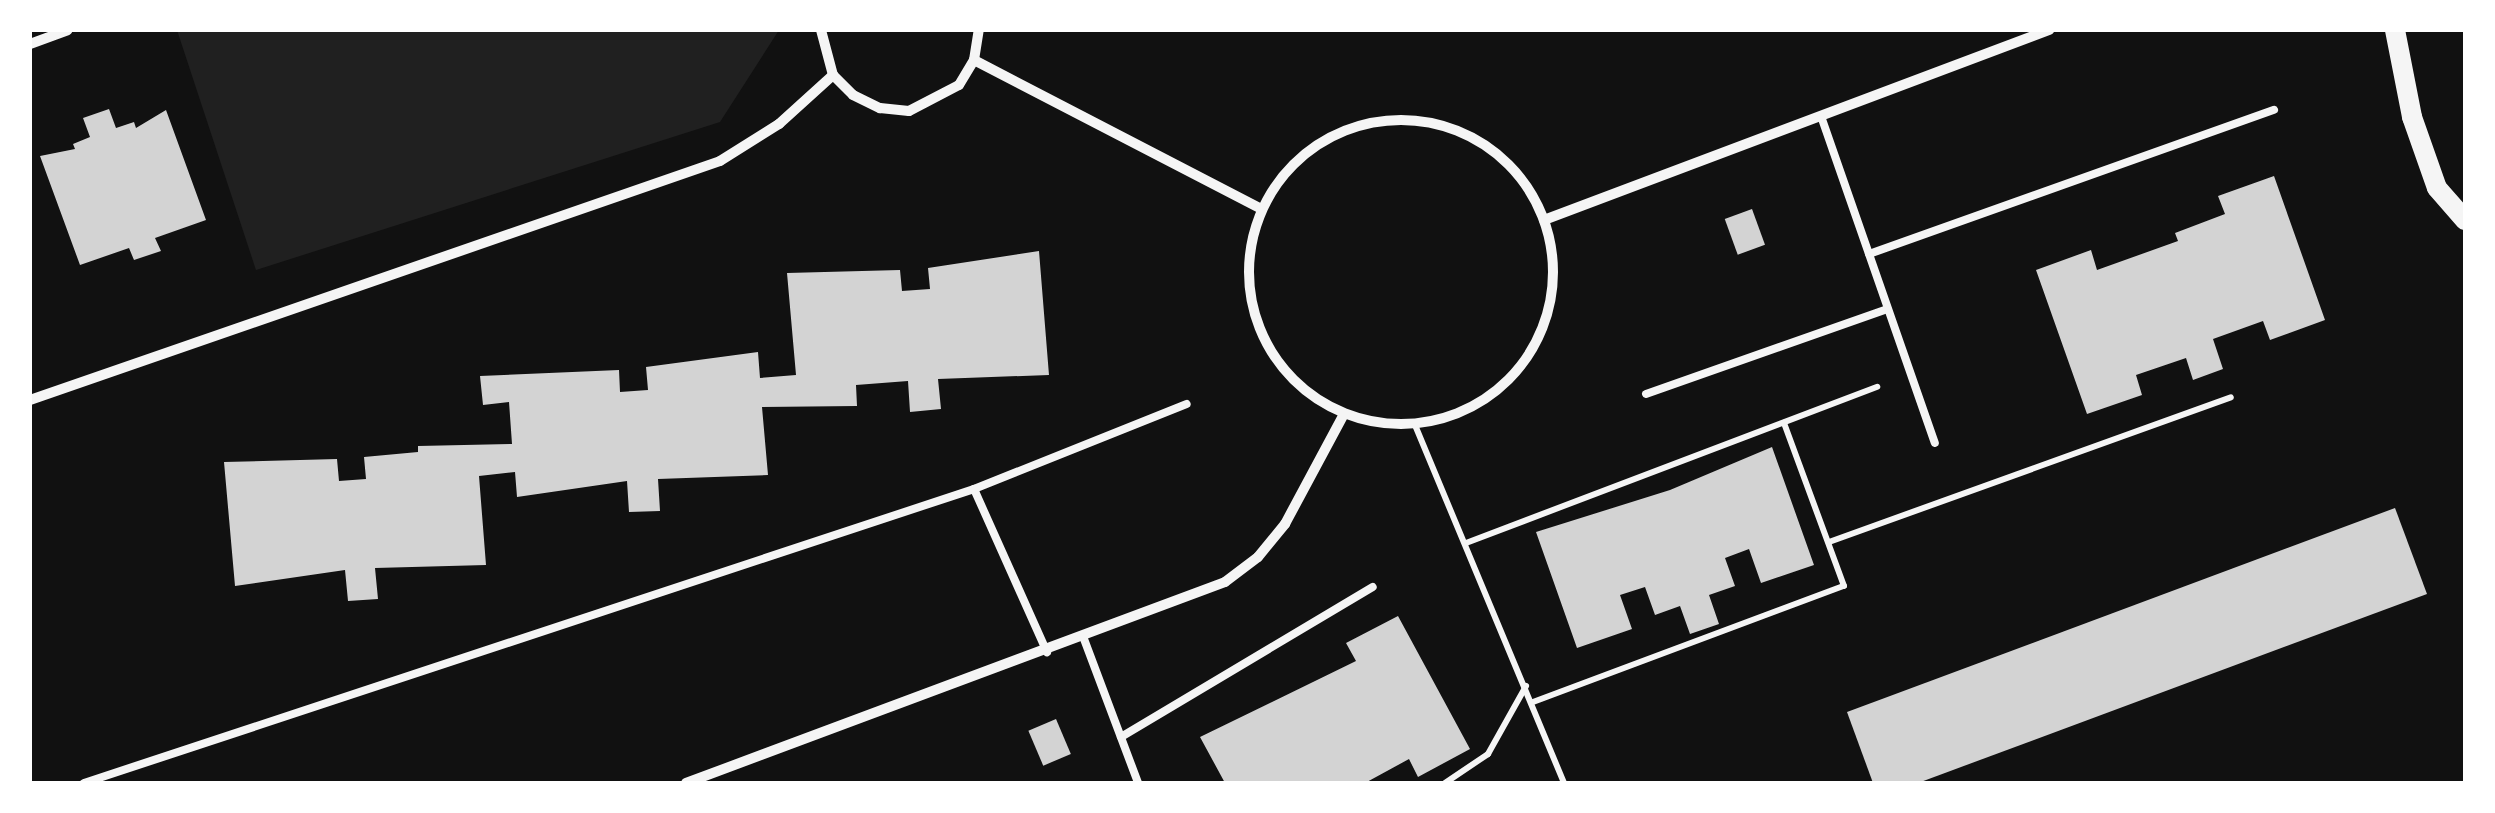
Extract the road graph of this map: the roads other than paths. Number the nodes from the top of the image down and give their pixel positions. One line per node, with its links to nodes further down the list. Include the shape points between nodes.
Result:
1 (68, 30): 6 (street)
2 (821, 30): 8 (street)
3 (979, 30): 7 (street)
4 (2049, 30): 10 (street)
5 (2395, 30): 13 (main road, via 2412,117 2436,188)
6 (30, 44)
7 (974, 60): 8 (street, via 959,85 908,111 853,95); 11 (street)
8 (834, 74): 17 (street, via 779,124 720,161)
9 (2274, 110): 14 (lane)
10 (1822, 119): 12 (street); 14 (lane)
11 (1261, 209): 12 (street, via 1304,155 1332,134 1381,120 1432,122 1480,141 1519,175); 19 (street, via 1248,256 1252,306 1270,351 1302,389)
12 (1544, 220): 19 (street, via 1552,282 1548,312 1530,355 1499,390 1460,413 1415,425)
13 (2465, 220)
14 (1869, 254): 15 (lane)
15 (1888, 310): 16 (lane); 20 (lane)
16 (1646, 394)
17 (30, 400)
18 (1186, 404): 21 (lane)
19 (1344, 414): 23 (street, via 1286,524 1258,557 1225,582)
20 (1935, 443)
21 (974, 490): 24 (lane); 26 (lane)
22 (1373, 587): 25 (lane)
23 (1084, 639): 24 (street); 25 (lane)
24 (1048, 652): 27 (street)
25 (1121, 737): 28 (lane)
26 (84, 783)
27 (686, 783)
28 (1138, 783)

